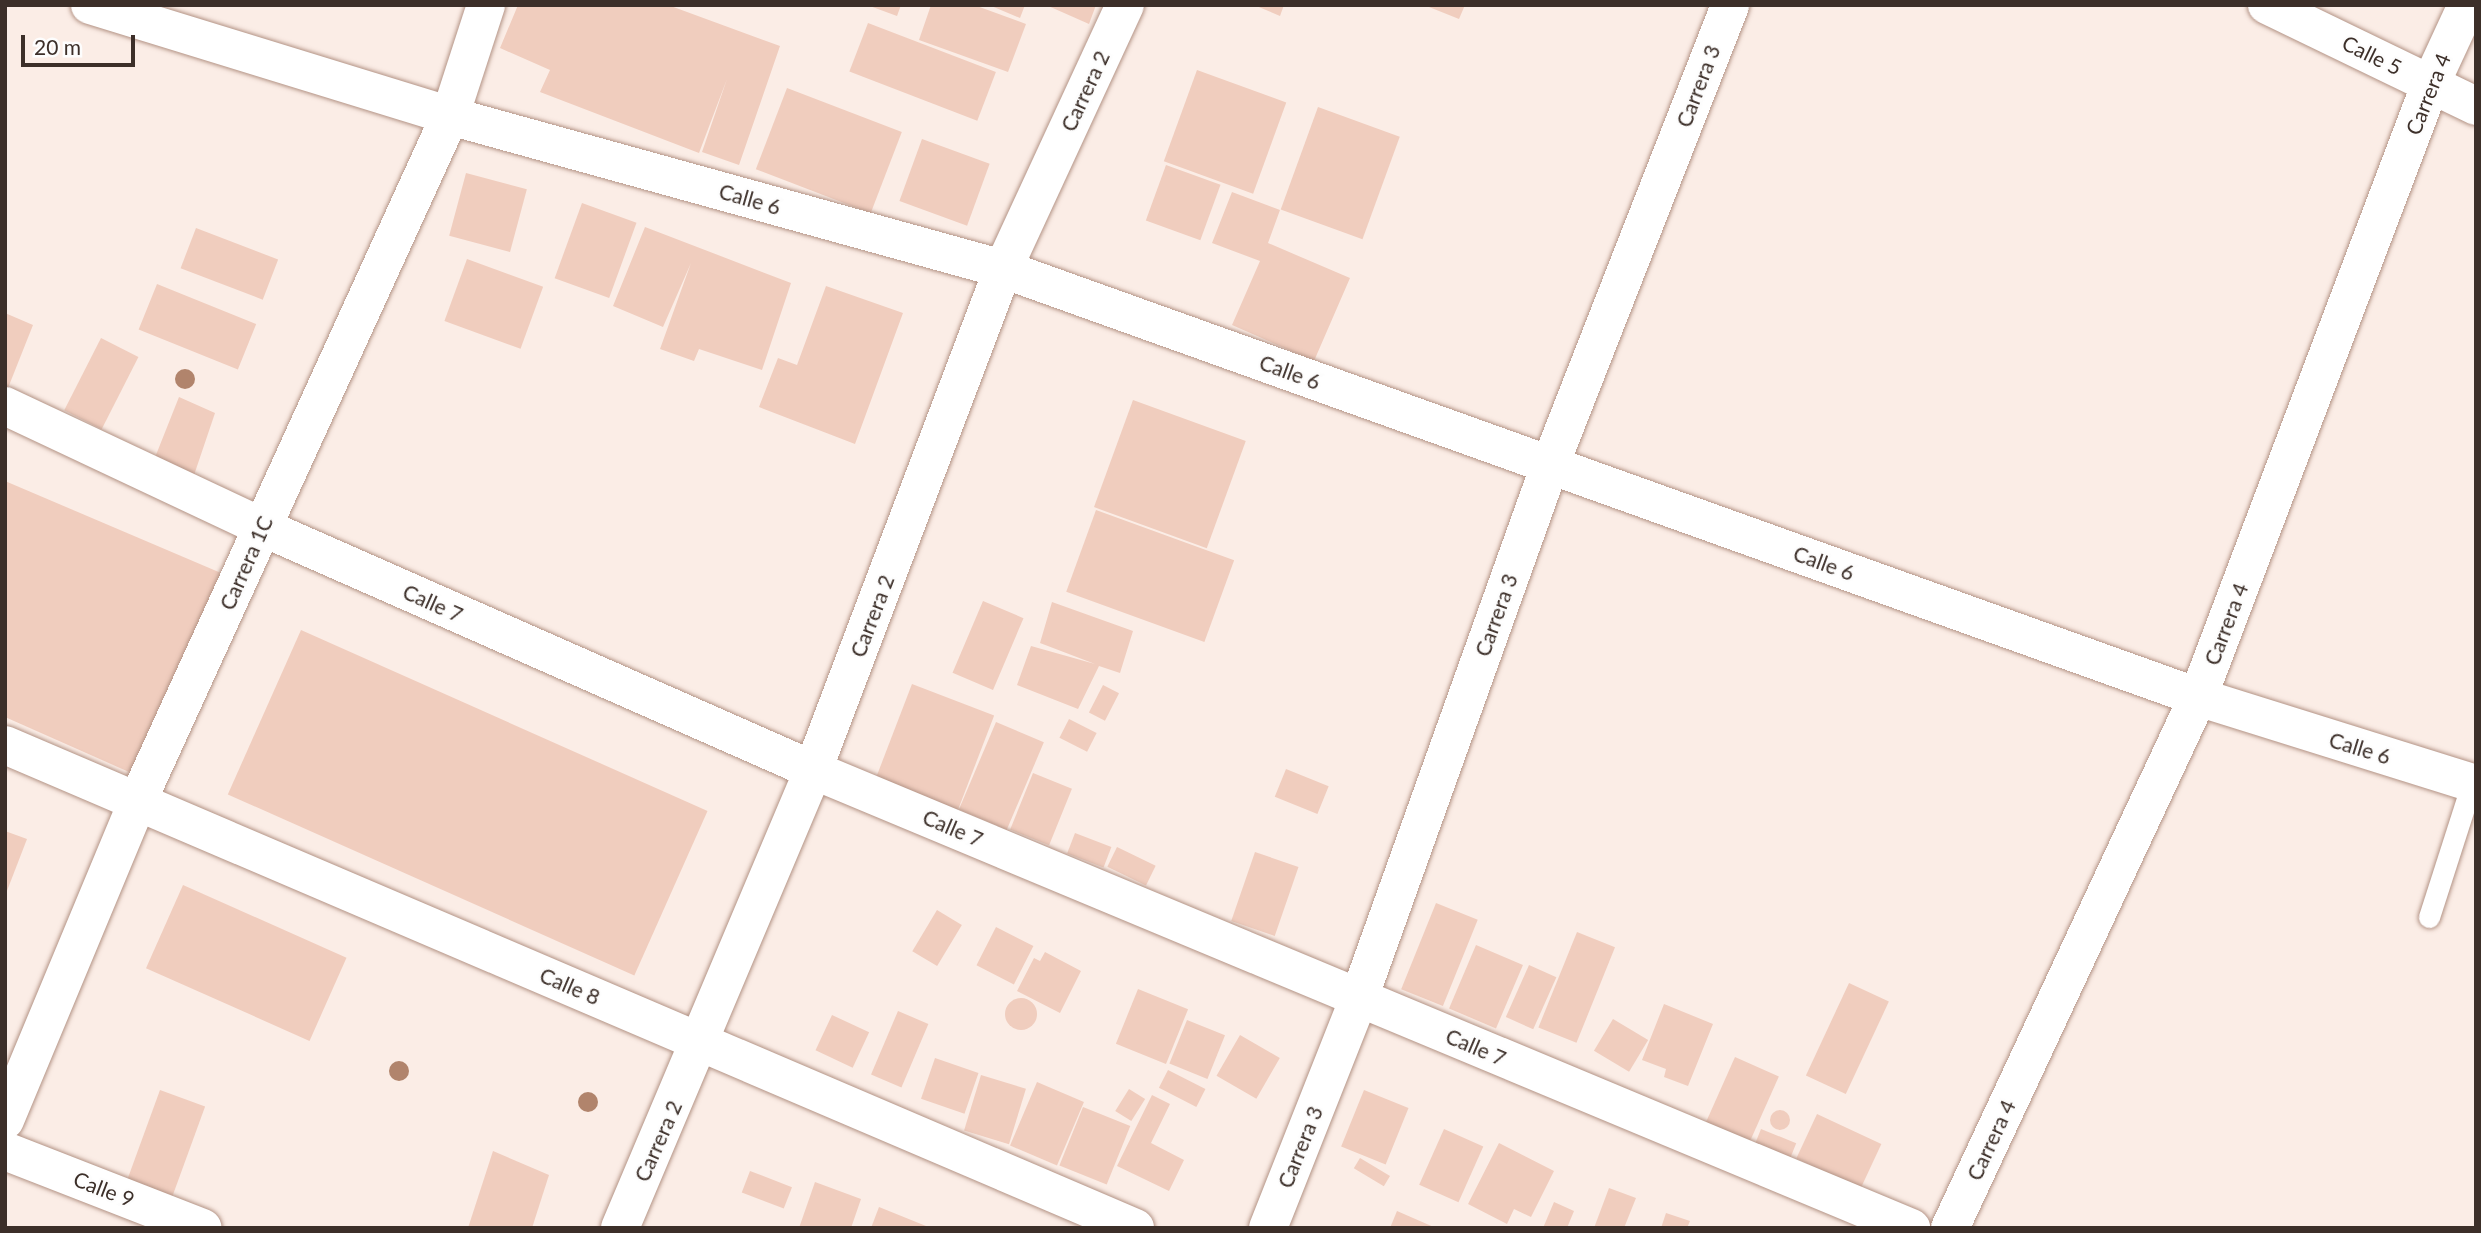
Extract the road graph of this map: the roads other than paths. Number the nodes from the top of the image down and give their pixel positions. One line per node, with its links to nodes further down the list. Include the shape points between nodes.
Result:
1 (90, 5): 9 (street, Calle 6)
2 (485, 5): 9 (street, Carrera 1C)
3 (1125, 5): 10 (street, Carrera 2)
4 (1730, 5): 12 (street, Carrera 3)
5 (2267, 5): 7 (street, Calle 5)
6 (2467, 5): 7 (street, Carrera 4)
7 (2431, 83): 8 (street, Calle 5); 14 (street, Carrera 4)
8 (2476, 106)
9 (450, 116): 10 (street, Calle 6); 13 (street, Carrera 1C)
10 (1003, 269): 12 (street, Calle 6); 16 (street, Carrera 2)
11 (5, 406): 13 (street, Calle 7)
12 (1549, 465): 14 (street, Calle 6); 20 (street, Carrera 3)
13 (262, 527): 16 (street, Calle 7); 18 (street, Carrera 1C)
14 (2198, 697): 17 (street, Calle 6); 29 (street, Carrera 4)
15 (5, 745): 18 (street, Calle 8)
16 (814, 770): 20 (street, Calle 7); 21 (street, Carrera 2)
17 (2474, 783): 19 (lane)
18 (138, 800): 21 (street, Calle 8); 22 (street, Carrera 1C)
19 (2429, 917)
20 (1359, 998): 27 (street, Carrera 3); 28 (street, Calle 7)
21 (701, 1042): 25 (street, Carrera 2); 26 (street, Calle 8)
22 (5, 1120)
23 (5, 1151): 24 (street, Calle 9)
24 (203, 1228)
25 (620, 1228)
26 (1135, 1228)
27 (1268, 1228)
28 (1911, 1228)
29 (1950, 1228)

